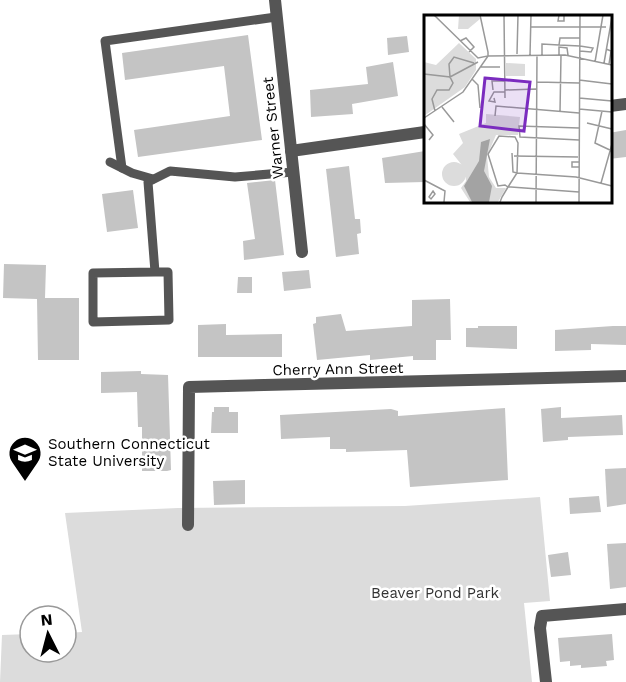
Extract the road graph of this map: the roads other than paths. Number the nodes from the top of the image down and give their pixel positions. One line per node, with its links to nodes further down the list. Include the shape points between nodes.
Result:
1 (275, 0): 2 (street, Warner Street)
2 (276, 17): 6 (street, Warner Street); 8 (lane, via 105,41)
3 (626, 104): 4 (street)
4 (611, 106)
5 (424, 132): 6 (street)
6 (291, 151): 9 (street, Warner Street)
7 (110, 162): 8 (lane)
8 (122, 168): 10 (lane)
9 (293, 172): 10 (lane, via 235,177 170,171); 11 (street, Warner Street)
10 (153, 179): 12 (lane, via 148,182)
11 (303, 252)
12 (155, 272): 12 (lane, via 93,273 93,322 169,320 168,272)
13 (626, 376): 14 (street, Cherry Ann Street, via 189,387)
14 (188, 525)
15 (626, 609): 16 (street, via 542,616)
16 (546, 682)

